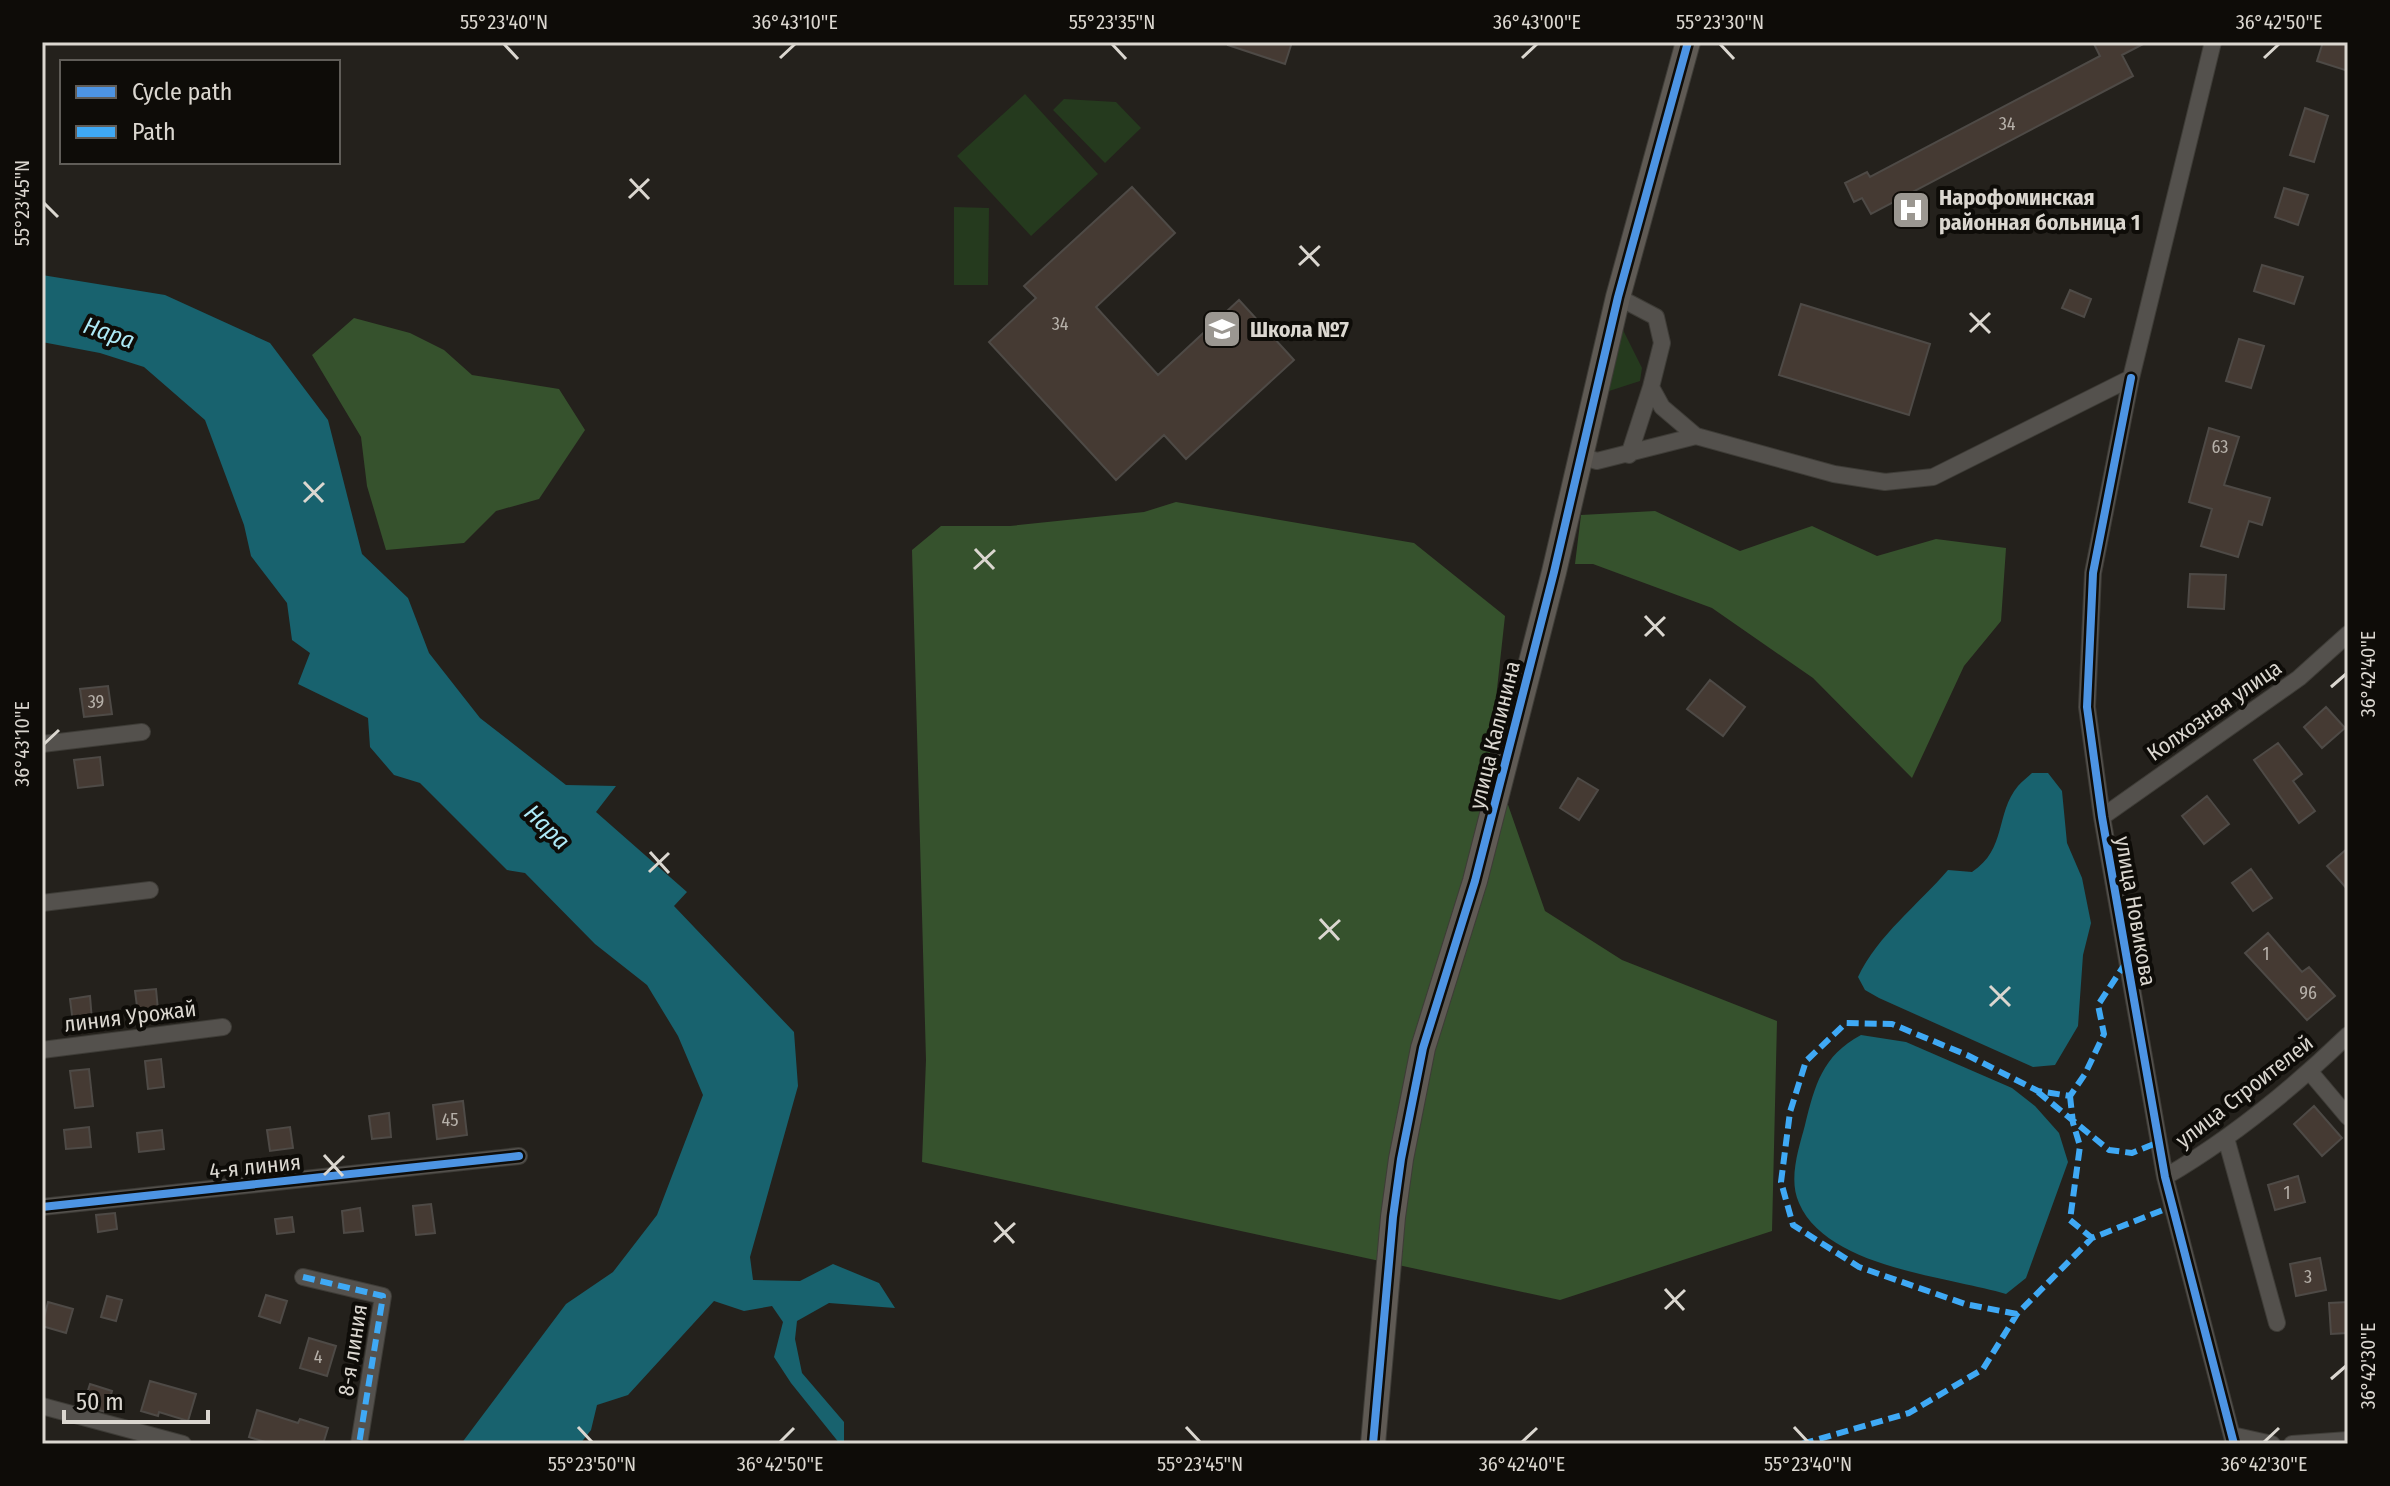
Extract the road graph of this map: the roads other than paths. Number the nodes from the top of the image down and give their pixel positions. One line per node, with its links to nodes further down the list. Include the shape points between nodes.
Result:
1 (1688, 42): 3 (street, улица Калинина)
2 (2213, 42): 4 (street, улица Новикова)
3 (1618, 297): 5 (street, via 1656,317 1662,343); 8 (street, улица Калинина)
4 (2131, 378): 6 (street, via 1933,477 1885,482 1834,474); 12 (street, улица Новикова, via 2093,573 2087,707)
5 (1651, 387): 6 (street, via 1662,407); 7 (street)
6 (1696, 436): 7 (street)
7 (1629, 455): 8 (street, via 1597,461)
8 (1580, 456): 31 (street, улица Калинина, via 1475,881 1423,1048 1393,1217)
9 (2348, 634): 12 (street, Колхозная улица, via 2299,678)
10 (142, 732): 11 (street)
11 (42, 744)
12 (2102, 817): 22 (street, улица Новикова)
13 (150, 890): 14 (street)
14 (42, 903)
15 (223, 1027): 17 (street, линия Урожай)
16 (2348, 1035): 18 (street, улица Строителей)
17 (42, 1050)
18 (2310, 1072): 19 (street); 20 (street, улица Строителей)
19 (2348, 1117)
20 (2226, 1138): 22 (street, улица Строителей); 25 (street)
21 (519, 1156): 23 (street, 4-я линия)
22 (2165, 1177): 27 (street, улица Новикова)
23 (42, 1207)
24 (303, 1277): 30 (street, 8-я линия, via 383,1296)
25 (2277, 1323)
26 (42, 1406): 29 (street)
27 (2233, 1440): 32 (street)
28 (2348, 1440): 33 (street)
29 (183, 1444)
30 (359, 1444)
31 (1373, 1444)
32 (2272, 1444)
33 (2292, 1444)

